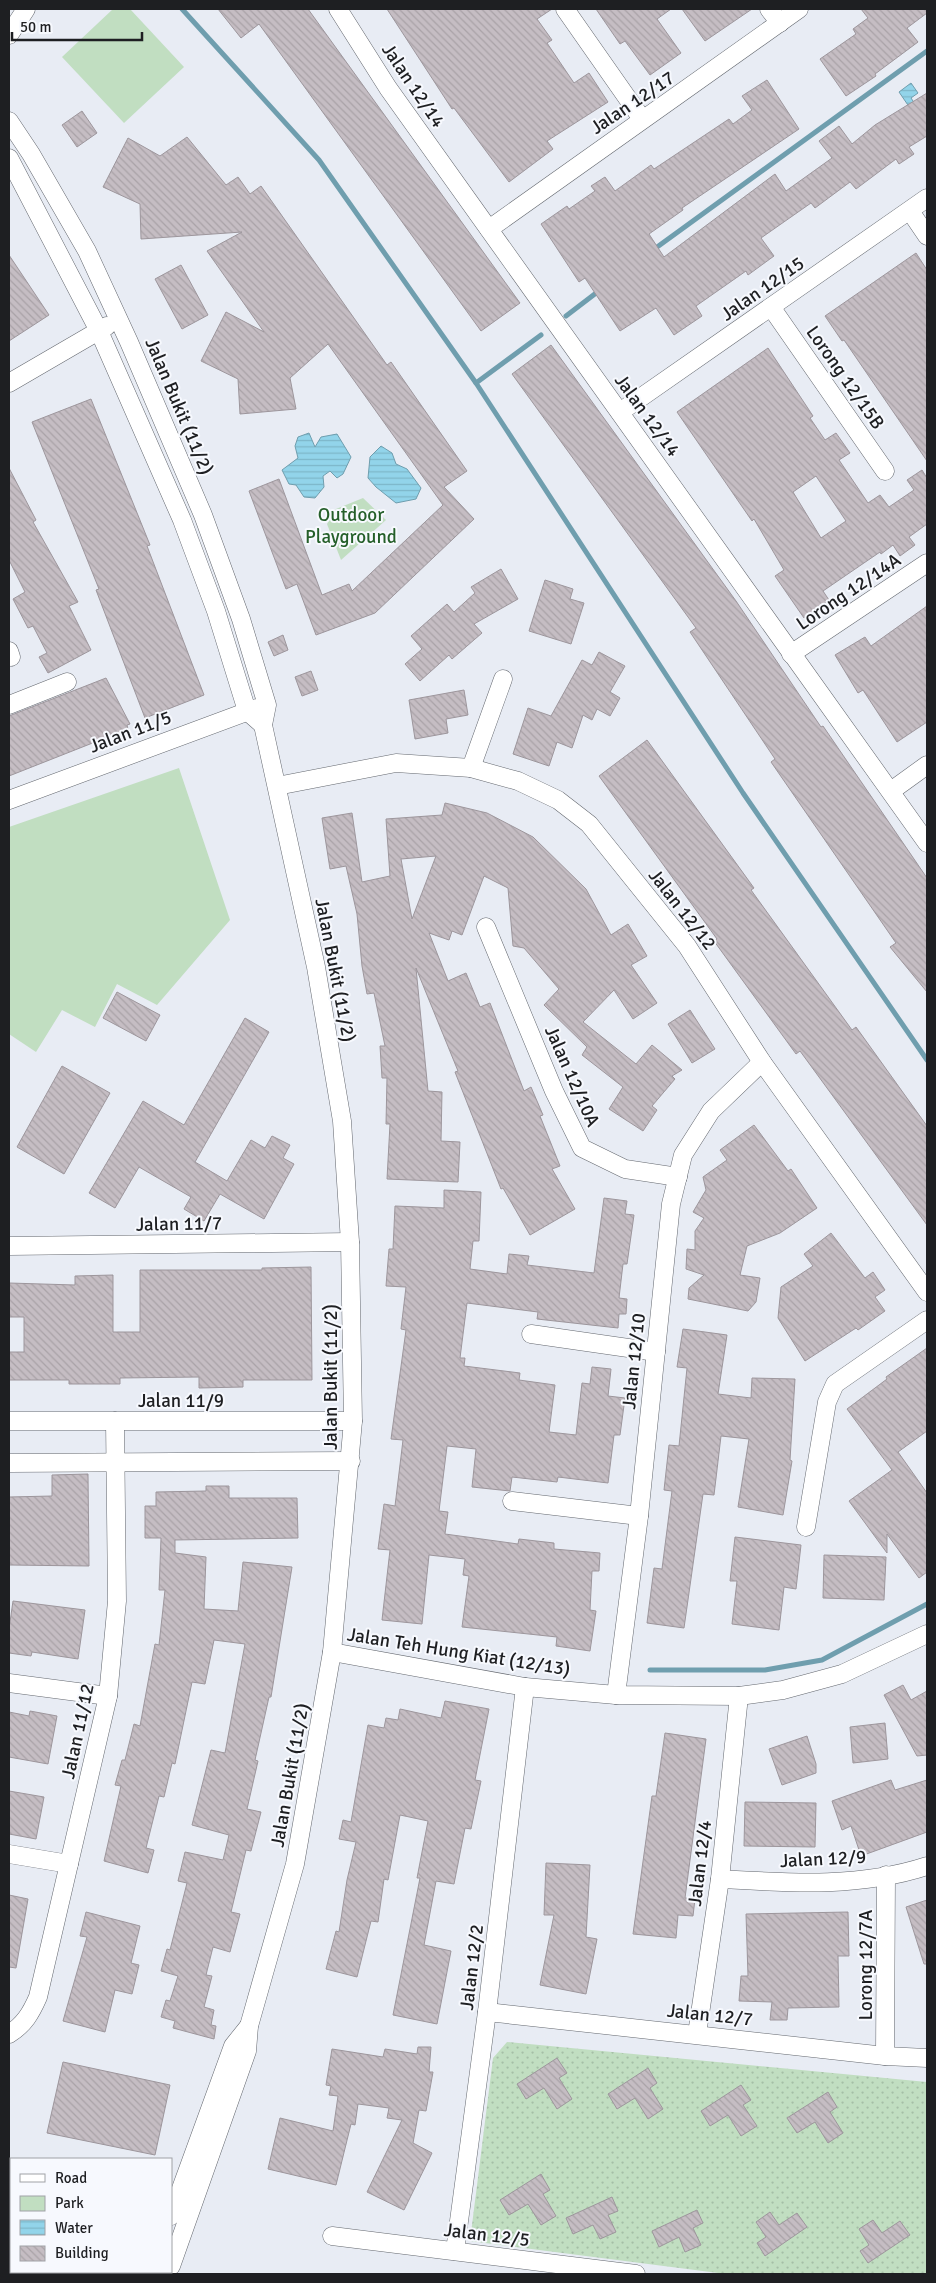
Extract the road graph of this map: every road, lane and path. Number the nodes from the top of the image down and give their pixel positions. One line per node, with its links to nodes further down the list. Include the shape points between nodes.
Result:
1 (26, 9): 7 (street)
2 (338, 9): 13 (street, Jalan 12/14, via 388,88)
3 (565, 9): 8 (street)
4 (769, 9): 6 (street)
5 (799, 9): 6 (street, Jalan 12/17)
6 (780, 23): 8 (street, Jalan 12/17)
7 (9, 35)
8 (642, 119): 13 (street, Jalan 12/17)
9 (9, 121): 16 (street, Jalan Bukit (11/2), via 87,252)
10 (9, 158): 17 (street)
11 (927, 198): 12 (street, Jalan 12/15)
12 (910, 211): 14 (street); 15 (street, Jalan 12/15)
13 (489, 229): 19 (street, Jalan 12/14)
14 (927, 236)
15 (771, 307): 19 (street, Jalan 12/15); 20 (street, Lorong 12/15B)
16 (119, 319): 17 (street); 26 (street, Jalan Bukit (11/2), via 203,515)
17 (99, 331): 18 (street); 27 (street, via 182,520 216,611)
18 (9, 384)
19 (620, 412): 22 (street, Jalan 12/14)
20 (886, 471)
21 (927, 564): 22 (street, Lorong 12/14A)
22 (792, 654): 32 (street, Jalan 12/14)
23 (503, 679): 30 (street)
24 (67, 682): 25 (street)
25 (9, 705)
26 (268, 705): 27 (street, Jalan 11/5); 28 (street, Jalan Bukit (11/2))
27 (247, 710): 28 (street); 33 (street, Jalan 11/5)
28 (263, 725): 31 (street, Jalan Bukit (11/2))
29 (927, 766): 32 (street)
30 (471, 768): 31 (street, Jalan 12/12, via 396,763); 36 (street, Jalan 12/12, via 518,781 558,800 589,824 687,946)
31 (277, 786): 38 (street, Jalan Bukit (11/2), via 316,967 342,1121)
32 (891, 791): 34 (street, Jalan 12/14)
33 (9, 800)
34 (927, 843)
35 (486, 927): 37 (street, Jalan 12/10A, via 554,1091 582,1148 625,1169)
36 (762, 1062): 37 (street, Jalan 12/10, via 711,1111 683,1155); 40 (street, Jalan 12/12)
37 (678, 1176): 43 (street, Jalan 12/10, via 671,1204)
38 (350, 1242): 39 (street, Jalan 11/7); 46 (street, Jalan Bukit (11/2))
39 (9, 1246)
40 (927, 1292)
41 (927, 1320): 52 (street, via 835,1384 826,1402)
42 (531, 1334): 43 (street)
43 (656, 1352): 51 (street, Jalan 12/10)
44 (9, 1421): 45 (street, Jalan 11/9)
45 (115, 1421): 46 (street, Jalan 11/9); 48 (street, Jalan 11/12)
46 (353, 1421): 47 (street, Jalan Bukit (11/2))
47 (351, 1461): 48 (street); 54 (street, Jalan Bukit (11/2))
48 (116, 1462): 49 (street); 58 (street, Jalan 11/12, via 117,1601)
49 (9, 1463)
50 (512, 1500): 51 (street)
51 (639, 1516): 57 (street, Jalan 12/10)
52 (806, 1527)
53 (927, 1634): 59 (street, Jalan Teh Hung Kiat (12/13), via 842,1674 783,1690)
54 (332, 1652): 56 (street, Jalan Teh Hung Kiat (12/13)); 66 (street, Jalan Bukit (11/2), via 294,1864)
55 (9, 1683): 58 (street)
56 (525, 1686): 57 (street, Jalan Teh Hung Kiat (12/13)); 65 (street, Jalan 12/2)
57 (616, 1695): 59 (street, Jalan Teh Hung Kiat (12/13))
58 (108, 1696): 61 (street, Jalan 11/12)
59 (739, 1696): 64 (street, Jalan 12/4)
60 (9, 1854): 61 (street)
61 (69, 1864): 67 (street, Jalan 11/12, via 38,1997 27,2018)
62 (927, 1866): 63 (street, Jalan 12/9)
63 (886, 1875): 64 (street, Jalan 12/9, via 858,1881); 69 (street, Lorong 12/7A)
64 (720, 1879): 68 (street, Jalan 12/4)
65 (487, 2012): 68 (street, Jalan 12/7); 73 (street, Jalan 12/2)
66 (249, 2026): 71 (street, Jalan Bukit (11/2), via 232,2046); 74 (street, Jalan Bukit (11/2), via 247,2051)
67 (9, 2034)
68 (697, 2034): 69 (street, Jalan 12/7)
69 (885, 2056): 70 (street, Jalan 12/7)
70 (927, 2058)
71 (172, 2213)
72 (332, 2236): 73 (street, Jalan 12/5)
73 (455, 2251): 75 (street, Jalan 12/5)
74 (172, 2263)
75 (636, 2274)

